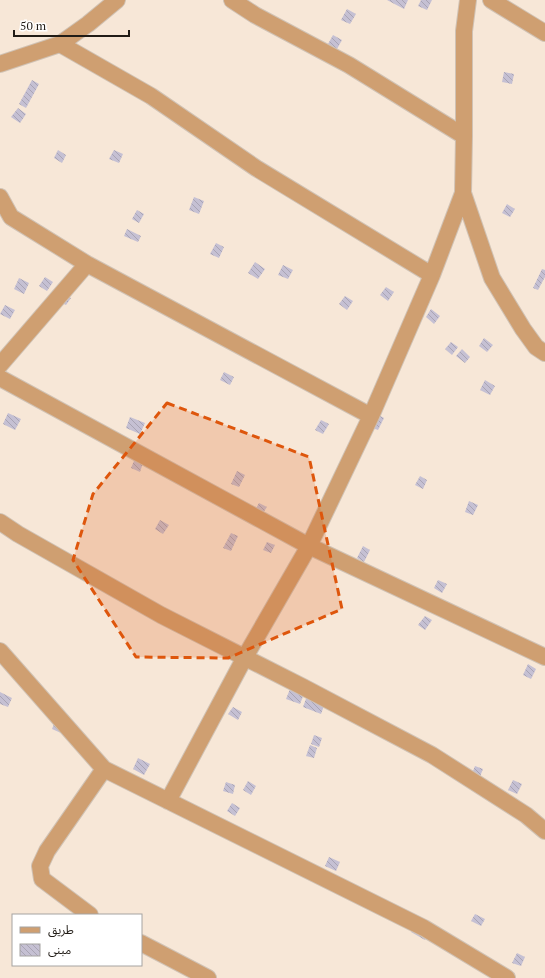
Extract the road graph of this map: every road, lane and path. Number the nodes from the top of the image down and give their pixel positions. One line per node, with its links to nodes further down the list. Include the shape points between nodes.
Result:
1 (117, 0): 6 (street)
2 (232, 0): 8 (street, via 349,65)
3 (468, 0): 8 (street, via 464,31)
4 (491, 0): 5 (street)
5 (545, 33)
6 (60, 44): 7 (street); 12 (street, via 152,96 256,168)
7 (0, 64)
8 (464, 136): 9 (street)
9 (463, 193): 12 (street); 13 (street, via 492,278 536,348)
10 (0, 197): 11 (street, via 11,217)
11 (87, 264): 14 (street); 16 (street)
12 (432, 275): 16 (street)
13 (545, 353)
14 (0, 365)
15 (0, 378): 18 (street)
16 (371, 416): 18 (street)
17 (0, 522): 20 (street, via 161,615)
18 (309, 546): 20 (street); 21 (street)
19 (0, 651): 22 (street)
20 (245, 657): 23 (street); 24 (street, via 432,756 526,814)
21 (545, 657)
22 (104, 769): 23 (street); 25 (street, via 47,851 40,866 42,879)
23 (168, 801): 28 (street, via 424,928)
24 (545, 831)
25 (89, 914)
26 (142, 944): 27 (street)
27 (208, 978)
28 (507, 978)

